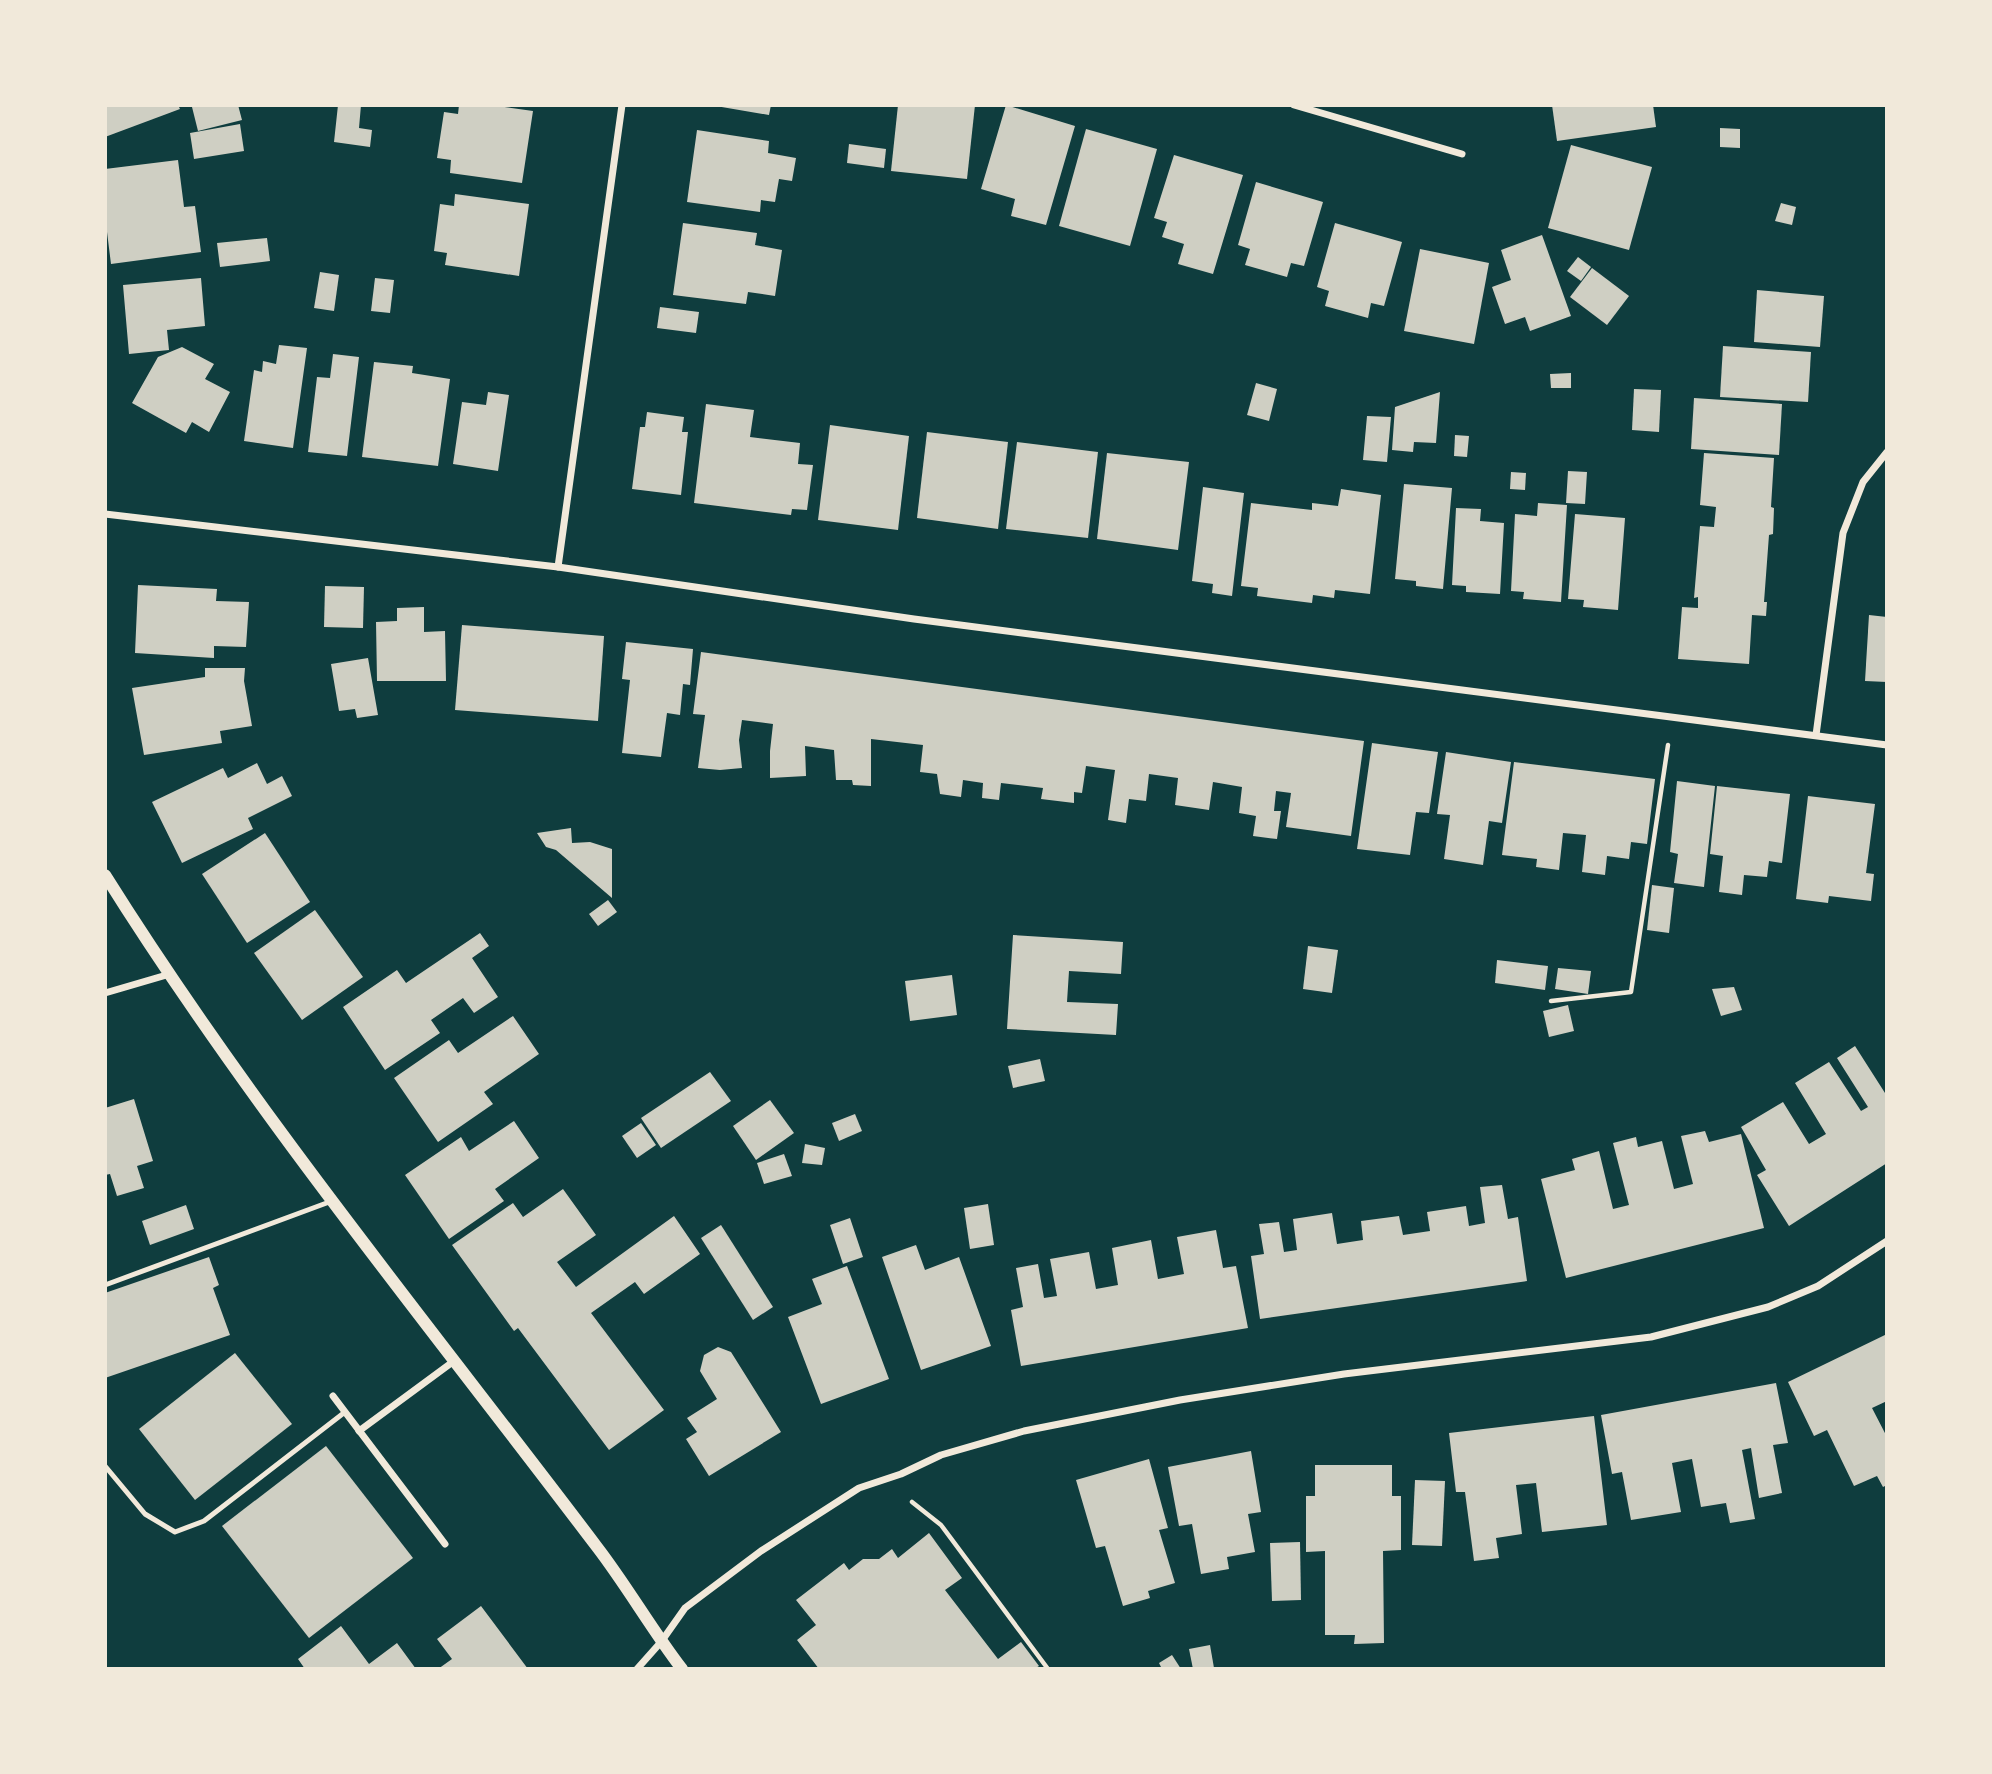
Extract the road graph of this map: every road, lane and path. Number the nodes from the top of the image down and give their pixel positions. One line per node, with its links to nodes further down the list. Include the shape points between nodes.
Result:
1 (622, 105): 6 (street)
2 (1294, 105): 3 (street)
3 (1462, 154)
4 (1887, 453): 8 (street, via 1863,482 1843,533)
5 (105, 514): 6 (street)
6 (558, 567): 7 (street, via 914,619)
7 (1672, 716): 8 (street); 13 (path, via 1631,992)
8 (1816, 735): 9 (street)
9 (1887, 745)
10 (105, 875): 11 (street)
11 (170, 974): 12 (street); 14 (street)
12 (105, 993)
13 (1551, 1001)
14 (332, 1201): 16 (lane); 17 (street)
15 (1887, 1241): 22 (street, via 1818,1286 1768,1307 1651,1337 1344,1374 1180,1400 1024,1431 942,1455)
16 (105, 1284)
17 (453, 1361): 20 (street); 24 (street, via 599,1550)
18 (333, 1396): 19 (street)
19 (345, 1412): 20 (street); 21 (lane, via 204,1521 175,1532 145,1514)
20 (359, 1431): 23 (street)
21 (105, 1466)
22 (901, 1474): 24 (street, via 859,1488 761,1551 685,1608); 27 (path, via 910,1500 941,1525)
23 (445, 1544)
24 (661, 1642): 25 (street); 26 (street)
25 (637, 1669)
26 (681, 1669)
27 (1048, 1669)

